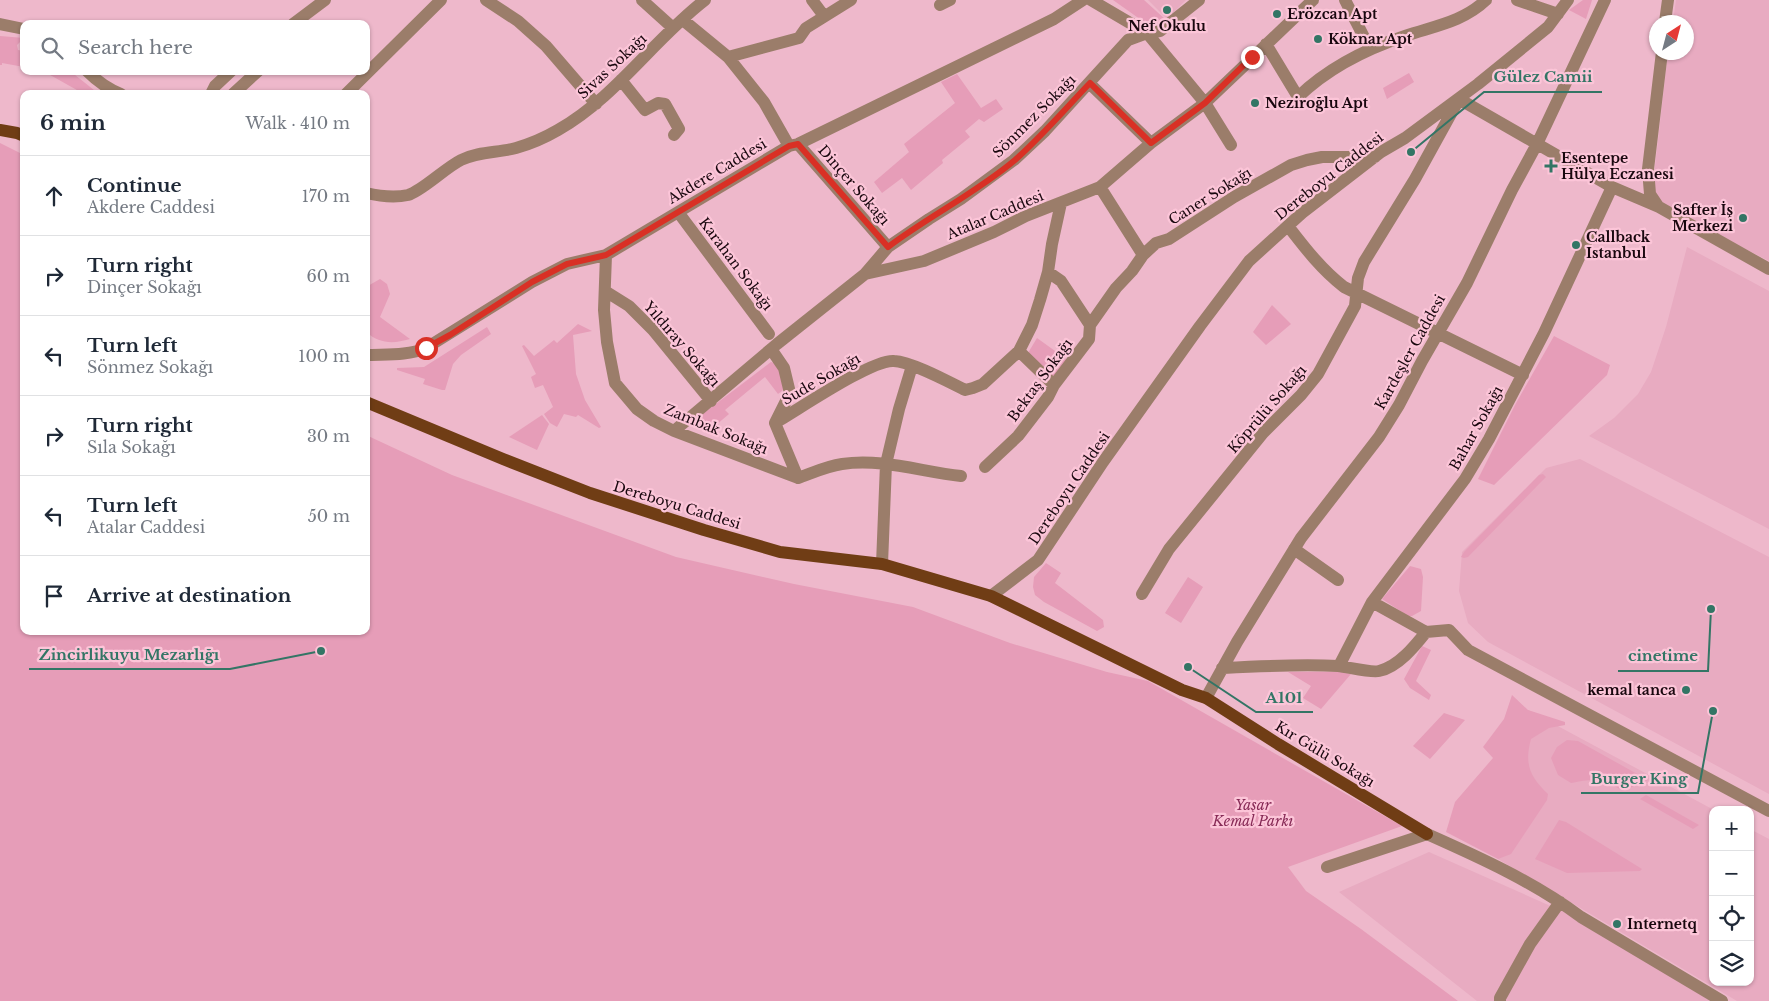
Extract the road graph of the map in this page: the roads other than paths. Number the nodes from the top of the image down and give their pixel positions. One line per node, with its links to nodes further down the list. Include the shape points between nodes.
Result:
1 (325, 0): 21 (street)
2 (441, 0): 30 (street)
3 (486, 0): 43 (street, via 518,21 546,46)
4 (642, 0): 23 (street, Dinçer Sokağı)
5 (705, 0): 23 (street, Sivas Sokağı)
6 (812, 0): 20 (street)
7 (851, 0): 20 (street)
8 (1083, 0): 49 (street, Akdere Caddesi, via 1054,19)
9 (1091, 0): 25 (street)
10 (1199, 0): 25 (street, Sönmez Sokağı, via 1160,32)
11 (1313, 0): 26 (street, Atalar Caddesi)
12 (1345, 0): 27 (street)
13 (1486, 0): 27 (street, via 1456,20)
14 (1517, 0): 18 (street)
15 (1568, 0): 18 (street, Dereboyu Caddesi)
16 (1605, 0): 48 (street, Kardeşler Caddesi)
17 (1668, 0): 19 (street)
18 (1558, 14): 41 (street, Dereboyu Caddesi, via 1548,27)
19 (1666, 15)
20 (824, 16): 28 (street, via 806,28 799,38)
21 (298, 20)
22 (0, 24): 24 (street)
23 (678, 24): 28 (street, Dinçer Sokağı); 35 (street, Sivas Sokağı)
24 (20, 27)
25 (1147, 33): 36 (street, Sönmez Sokağı, via 1128,40); 42 (street)
26 (1266, 44): 27 (street, via 1298,97 1329,73); 42 (street, Atalar Caddesi)
27 (1370, 49)
28 (728, 57): 49 (street, Dinçer Sokağı)
29 (1661, 60): 56 (street, via 1648,169 1650,194)
30 (370, 71)
31 (91, 75): 37 (street)
32 (226, 75): 38 (street)
33 (254, 75): 39 (street)
34 (366, 75): 40 (street)
35 (621, 80): 43 (street, Sivas Sokağı); 46 (street, via 645,110 658,103 665,104 680,129)
36 (1090, 83): 47 (street); 59 (street, Sönmez Sokağı, via 1014,160)
37 (112, 90)
38 (212, 90)
39 (237, 90)
40 (352, 90)
41 (1459, 99): 48 (street); 51 (street, Dereboyu Caddesi); 66 (street, Köprülü Sokağı, via 1416,179 1364,262)
42 (1205, 103): 47 (street, Atalar Caddesi); 50 (street)
43 (596, 104): 54 (street, Sivas Sokağı, via 558,130 535,141 464,158 409,195)
44 (0, 130): 45 (main road)
45 (20, 134)
46 (674, 135)
47 (1151, 143): 52 (street, Atalar Caddesi)
48 (1537, 144): 53 (street); 68 (street, Kardeşler Caddesi)
49 (794, 145): 57 (street, Akdere Caddesi); 59 (street, Dinçer Sokağı)
50 (1231, 145)
51 (1375, 157): 58 (street, Dereboyu Caddesi); 61 (street, Caner Sokağı, via 1322,157 1291,165 1169,239 1156,243)
52 (1100, 187): 55 (street, Atalar Caddesi); 61 (street)
53 (1612, 187): 56 (street); 74 (street, Bahar Sokağı)
54 (370, 194)
55 (1062, 203): 63 (street); 64 (street, Atalar Caddesi, via 924,261)
56 (1659, 207): 62 (street)
57 (678, 212): 60 (street, Akdere Caddesi); 69 (street, Karahan Sokağı)
58 (1288, 226): 66 (street, via 1326,273); 88 (street, Dereboyu Caddesi, via 1249,261 1200,326 1073,505 1038,560)
59 (888, 247): 64 (street, Sönmez Sokağı)
60 (606, 255): 65 (street, Zambak Sokağı); 72 (street, Akdere Caddesi, via 567,264 532,282 416,353)
61 (1143, 255): 67 (street, Bektaş Sokağı)
62 (1769, 269)
63 (1048, 272): 67 (street, via 1061,281); 71 (street, via 1032,325)
64 (865, 274): 70 (street, Atalar Caddesi)
65 (605, 291): 76 (street, Yıldıray Sokağı, via 628,306 653,330); 79 (street, Zambak Sokağı, via 607,342 615,383 637,409)
66 (1356, 292): 68 (street); 87 (street, Köprülü Sokağı, via 1355,306 1318,374 1302,395 1263,433 1176,542)
67 (1090, 325): 75 (street, Bektaş Sokağı, via 1089,339)
68 (1438, 333): 74 (street); 84 (street, Kardeşler Caddesi, via 1379,437)
69 (769, 334)
70 (771, 349): 76 (street, Atalar Caddesi); 78 (street, via 784,368 790,393)
71 (1019, 351): 73 (street, Sude Sokağı, via 983,384 965,390); 75 (street)
72 (370, 355)
73 (912, 366): 78 (street, Sude Sokağı, via 893,360 864,370); 80 (street)
74 (1523, 375): 89 (street, Bahar Sokağı, via 1465,479)
75 (1054, 385): 81 (street, Bektaş Sokağı, via 1018,436)
76 (711, 401): 79 (street, Atalar Caddesi)
77 (370, 404): 85 (main road, Dereboyu Caddesi, via 590,493 704,530 780,552)
78 (775, 423): 83 (street)
79 (674, 431): 83 (street, Zambak Sokağı)
80 (886, 464): 82 (street); 83 (street, via 842,464); 85 (street)
81 (985, 466)
82 (962, 476)
83 (798, 478)
84 (1294, 549): 86 (street); 92 (street, Kardeşler Caddesi)
85 (882, 564): 88 (main road, Dereboyu Caddesi)
86 (1338, 580)
87 (1142, 594)
88 (991, 596): 93 (main road, Kır Gülü Sokağı, via 1182,690)
89 (1372, 602): 90 (street); 91 (street, Bahar Sokağı)
90 (1426, 632): 91 (street, via 1398,661 1379,672); 94 (street, via 1449,630 1468,650)
91 (1339, 666): 92 (street)
92 (1222, 668): 93 (street, Kardeşler Caddesi)
93 (1206, 698): 95 (main road, Kır Gülü Sokağı)
94 (1769, 811)
95 (1427, 834): 96 (street); 97 (street, via 1513,874)
96 (1327, 868)
97 (1560, 902): 98 (street, via 1530,944); 99 (street)
98 (1500, 1001)
99 (1722, 1001)

